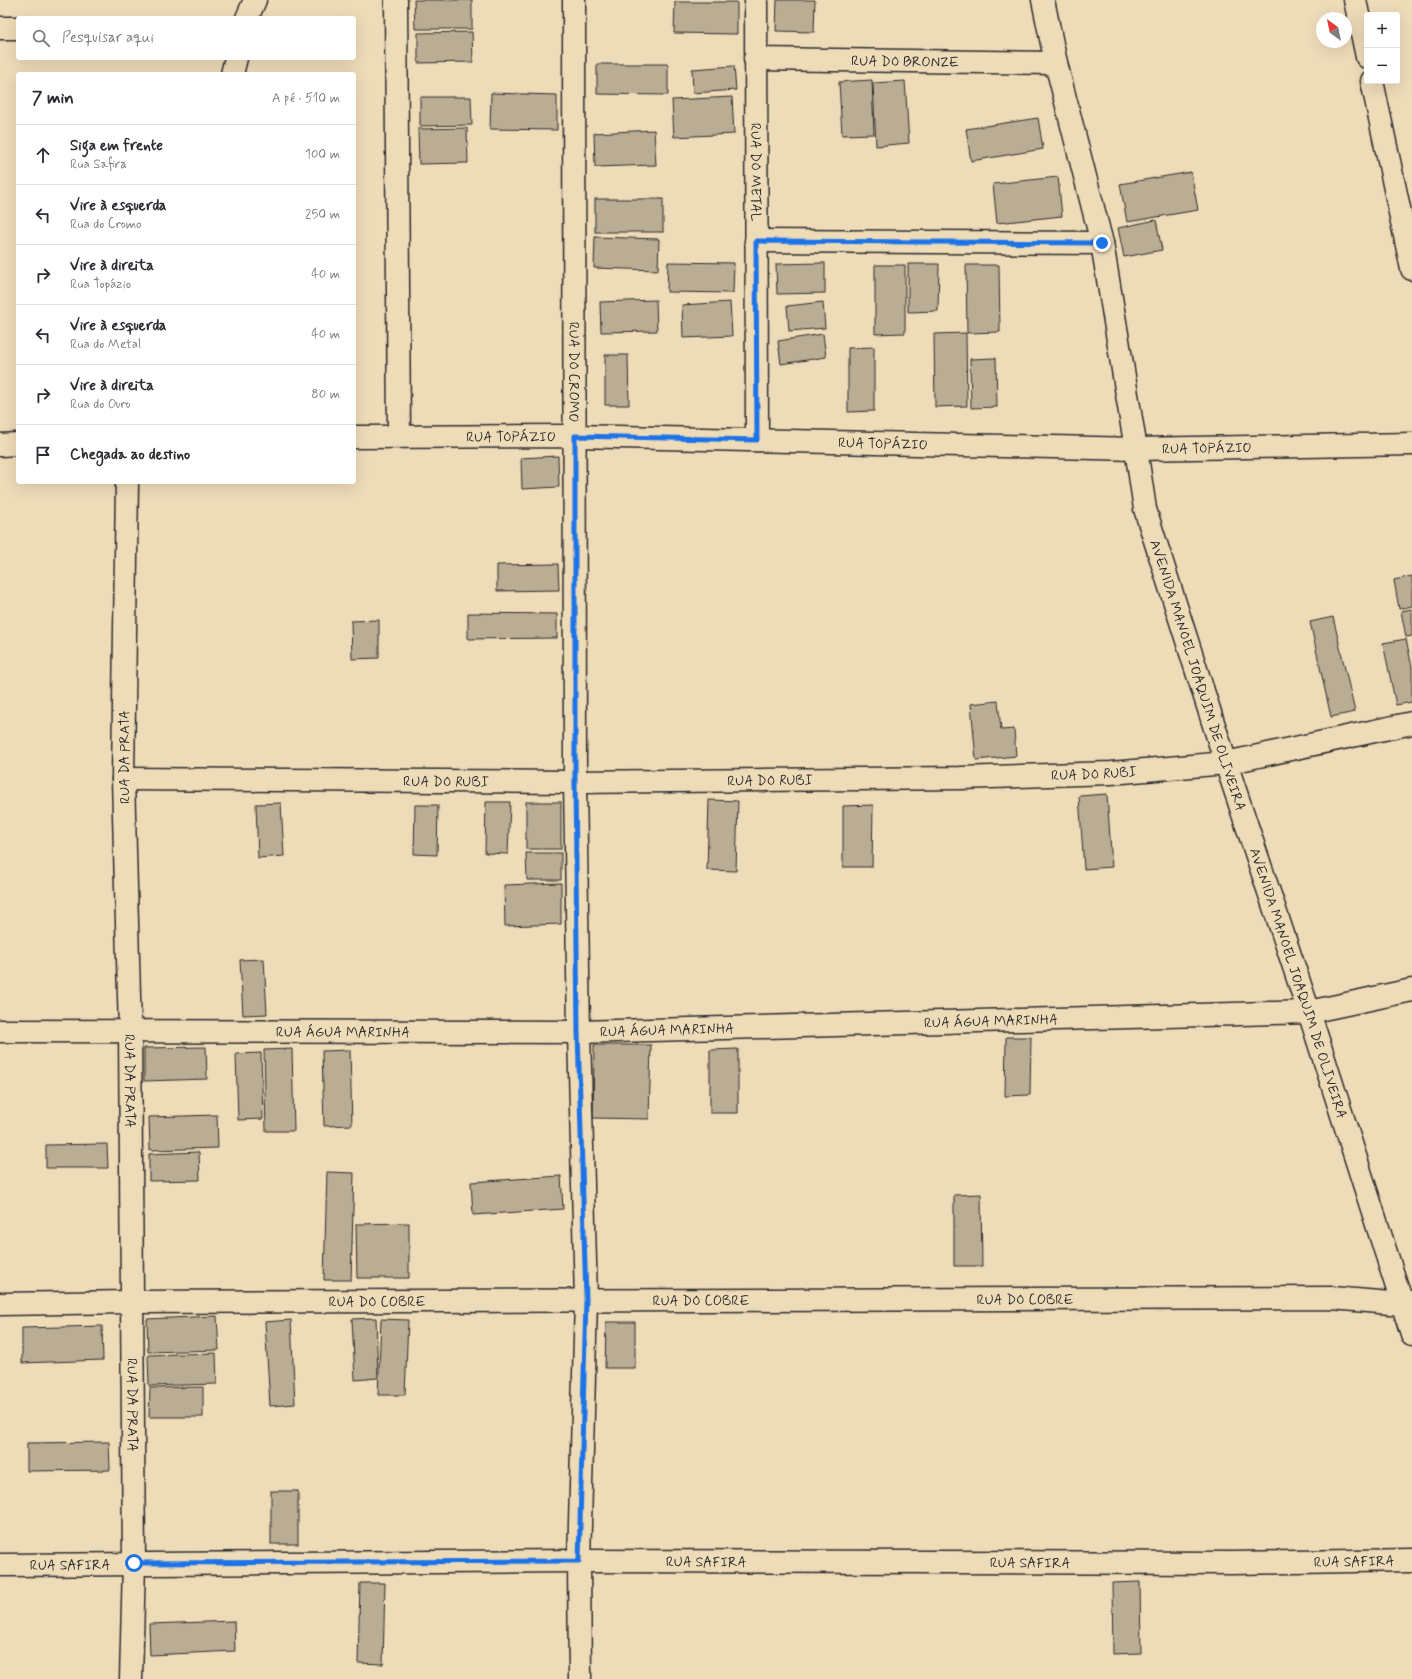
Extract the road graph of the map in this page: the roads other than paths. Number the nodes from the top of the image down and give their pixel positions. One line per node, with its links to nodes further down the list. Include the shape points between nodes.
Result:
1 (255, 0): 7 (street)
2 (396, 0): 19 (street)
3 (574, 0): 20 (street, RUA DO CROMO)
4 (756, 0): 11 (street, RUA DO METAL)
5 (1043, 0): 13 (street, AVENIDA MANOEL JOAQUIM DE OLIVEIRA)
6 (1355, 0): 10 (street)
7 (248, 16)
8 (0, 28): 9 (street)
9 (16, 28)
10 (1365, 48)
11 (755, 59): 13 (street, RUA DO BRONZE); 16 (street, RUA DO METAL)
12 (236, 60): 14 (street)
13 (1056, 63): 17 (street, AVENIDA MANOEL JOAQUIM DE OLIVEIRA)
14 (232, 72)
15 (1373, 84): 18 (street)
16 (756, 241): 17 (street); 22 (street, RUA DO METAL)
17 (1102, 243): 26 (street, AVENIDA MANOEL JOAQUIM DE OLIVEIRA)
18 (1412, 269)
19 (399, 436): 20 (street, RUA TOPÁZIO); 21 (street, RUA TOPÁZIO)
20 (575, 436): 22 (street, RUA TOPÁZIO); 31 (street, RUA DO CROMO)
21 (356, 437)
22 (757, 440): 26 (street, RUA TOPÁZIO)
23 (16, 444): 25 (street)
24 (1412, 444): 26 (street, RUA TOPÁZIO)
25 (0, 445)
26 (1136, 449): 29 (street, AVENIDA MANOEL JOAQUIM DE OLIVEIRA, via 1145,509)
27 (127, 484): 30 (street, RUA DA PRATA)
28 (1412, 723): 29 (street, RUA DO RUBI)
29 (1226, 763): 31 (street, RUA DO RUBI, via 1111,773 960,778); 33 (street, AVENIDA MANOEL JOAQUIM DE OLIVEIRA)
30 (123, 779): 31 (street, RUA DO RUBI); 35 (street, RUA DA PRATA)
31 (575, 782): 36 (street, RUA DO CROMO)
32 (1412, 990): 33 (street, RUA ÁGUA MARINHA)
33 (1309, 1012): 36 (street, RUA ÁGUA MARINHA); 39 (street, AVENIDA MANOEL JOAQUIM DE OLIVEIRA)
34 (0, 1031): 35 (street, RUA ÁGUA MARINHA)
35 (130, 1031): 36 (street, RUA ÁGUA MARINHA); 38 (street, RUA DA PRATA)
36 (578, 1032): 37 (street, RUA DO CROMO)
37 (586, 1300): 38 (street, RUA DO COBRE); 39 (street, RUA DO COBRE, via 1332,1298); 43 (street, RUA DO CROMO)
38 (131, 1302): 40 (street, RUA DO COBRE); 44 (street, RUA DA PRATA)
39 (1407, 1303): 41 (street, AVENIDA MANOEL JOAQUIM DE OLIVEIRA)
40 (0, 1304)
41 (1412, 1334)
42 (1412, 1560): 43 (street, RUA SAFIRA, via 1233,1563)
43 (579, 1561): 44 (street, RUA SAFIRA); 47 (street, RUA DO CROMO)
44 (134, 1563): 45 (street, RUA SAFIRA); 46 (street, RUA DA PRATA)
45 (0, 1565)
46 (130, 1679)
47 (580, 1679)

